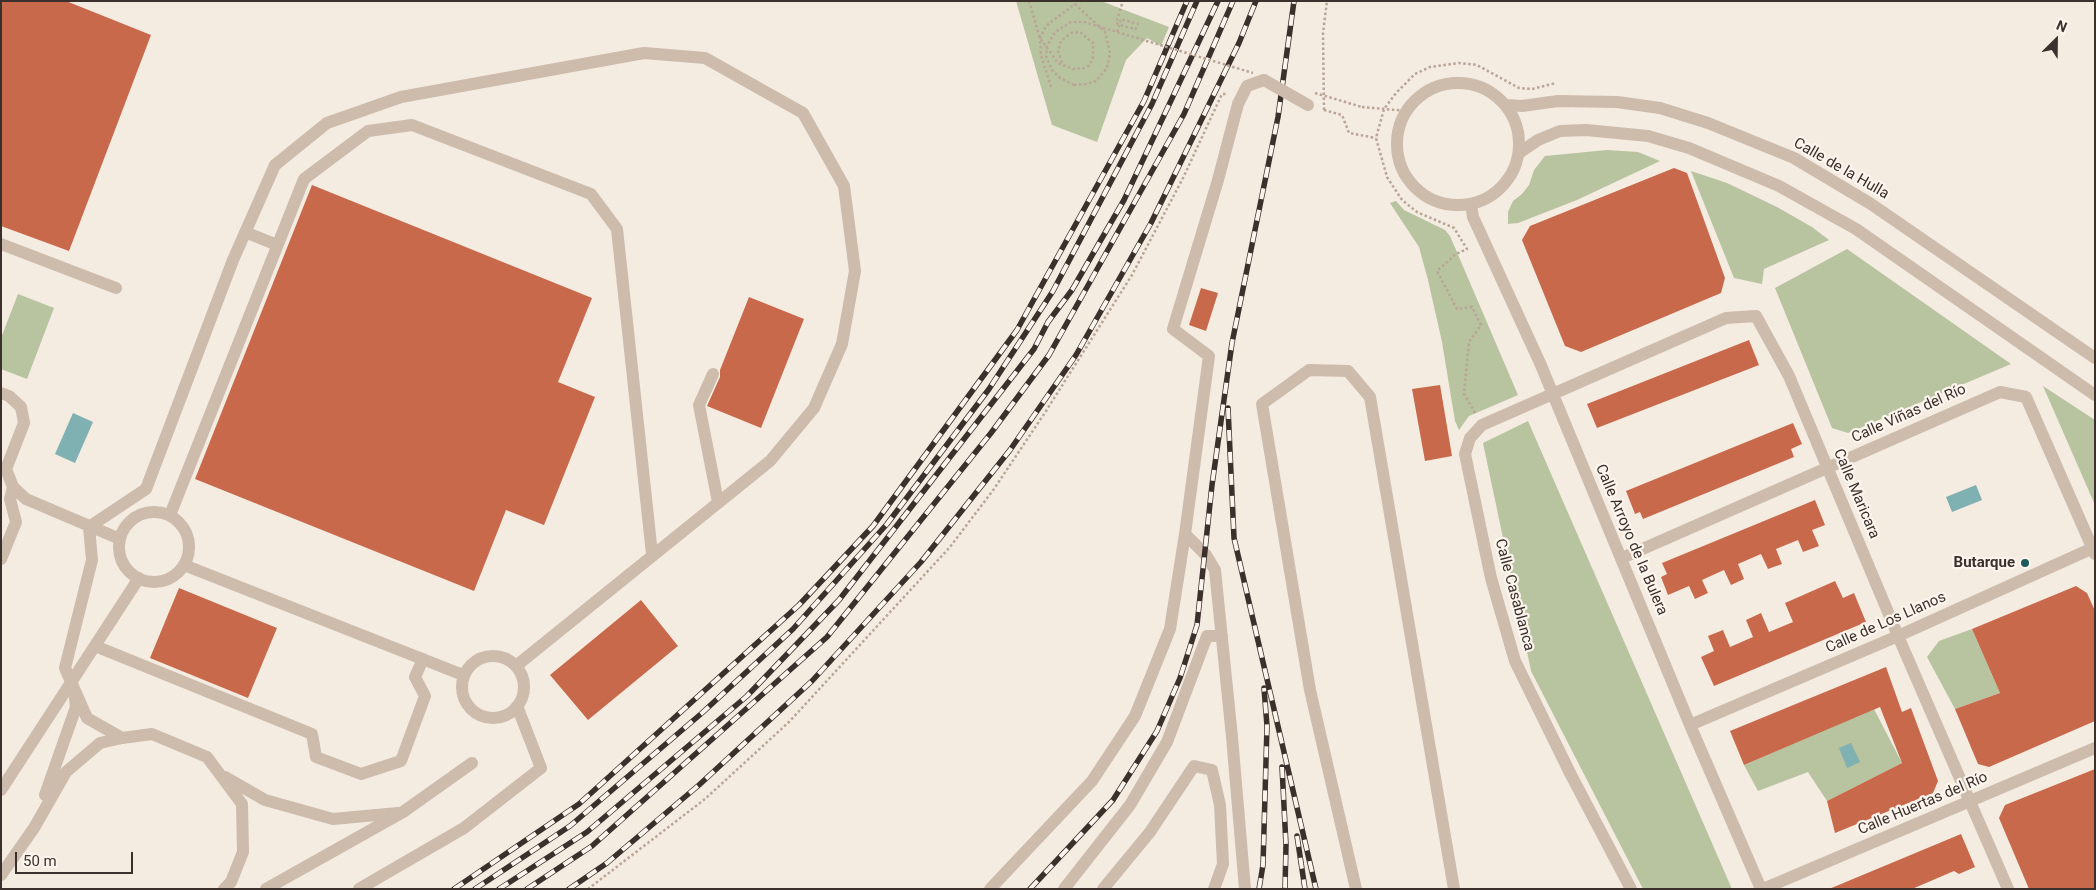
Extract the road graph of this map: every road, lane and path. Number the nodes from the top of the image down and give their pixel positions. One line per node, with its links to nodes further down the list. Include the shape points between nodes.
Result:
1 (1029, 1): 6 (path)
2 (1328, 1): 18 (path, via 1323,33 1324,110 1342,115 1349,132)
3 (1076, 3): 6 (path, via 1046,26); 7 (path, bridge, via 1105,32 1110,53 1106,68 1096,81 1074,84 1052,70 1046,56)
4 (1122, 4): 5 (path, bridge, via 1116,23 1123,26 1136,29 1138,24 1121,19)
5 (1117, 32): 7 (path, bridge, via 1084,22 1071,22 1055,32); 9 (path, bridge)
6 (1040, 38): 7 (path); 11 (path, via 1041,55)
7 (1047, 46): 8 (path, via 1058,63)
8 (1063, 65): 8 (path, via 1073,69 1090,65 1094,50 1090,39 1080,32 1071,33 1062,41 1058,51)
9 (1261, 78): 13 (street, via 1247,86); 15 (street, bridge)
10 (1556, 84): 16 (path, via 1520,88 1477,65 1459,63 1430,67 1404,83)
11 (1051, 86)
12 (1315, 92): 16 (path, bridge, via 1362,107)
13 (1243, 94): 36 (street, via 1173,329 1209,356); 66 (path, via 1222,94 1132,275 994,489 950,547 782,728 705,799)
14 (1506, 105): 17 (street, via 1474,85 1455,83 1436,87 1420,96); 19 (street, via 1519,136); 25 (street, Calle de la Hulla, via 1568,101 1617,102 1660,108 1708,123 1794,158 1871,204)
15 (1308, 106)
16 (1384, 109): 17 (path); 18 (path)
17 (1406, 110): 20 (street, via 1398,129 1397,150 1402,170 1430,199 1450,205)
18 (1376, 138): 30 (path, via 1387,177 1402,200 1417,212 1454,228 1467,249 1437,271 1457,309 1472,307 1481,325 1469,342 1464,394)
19 (1519, 153): 20 (street, via 1503,186); 29 (street, via 1538,140 1560,132 1586,130 1648,136 1716,159 1779,186 1856,229)
20 (1471, 204): 28 (street, Calle Arroyo de la Bulera)
21 (246, 232): 23 (street); 33 (street, via 275,165 327,123 401,97 644,53 706,58 738,76 803,114 844,186 855,271 842,344 814,408 770,461); 35 (street, via 146,489)
22 (1, 244): 24 (street)
23 (277, 245): 34 (street); 39 (street, via 304,179 368,131 412,125 591,194 617,229)
24 (116, 288)
25 (2095, 358)
26 (713, 374): 33 (street, via 699,406)
27 (1, 393): 32 (street, via 21,408 24,423 6,469)
28 (1552, 394): 30 (street); 31 (street, Calle Maricara, via 1726,318 1756,316 1788,376); 40 (street, Calle Arroyo de la Bulera)
29 (2095, 395)
30 (1482, 425): 73 (street, Calle Casablanca, via 1470,438 1465,454 1491,578 1515,661)
31 (1827, 467): 38 (street, Calle Viñas del Río, via 2000,392 2026,397); 40 (street, Calle Viñas del Río); 45 (street, Calle Maricara)
32 (13, 487): 35 (street, via 26,499); 41 (street, via 10,499 16,522)
33 (718, 502): 39 (street)
34 (170, 515): 37 (street, via 146,513 135,518 126,526); 42 (street, via 187,533 189,545)
35 (89, 527): 37 (street); 50 (street, via 92,560 65,668)
36 (1185, 534): 44 (street, via 1206,555 1215,570); 67 (street, via 1170,629 1135,716 1092,781)
37 (120, 539): 43 (street, via 123,563)
38 (2094, 550): 45 (street, Calle de Los Llanos)
39 (652, 554): 48 (street)
40 (1622, 558): 52 (street, Calle Arroyo de la Bulera)
41 (1, 559)
42 (184, 565): 43 (street, via 174,576 163,581); 47 (street)
43 (139, 578): 46 (street)
44 (1222, 636): 68 (street, via 1207,636 1168,742 1130,805); 70 (street)
45 (1898, 636): 52 (street, Calle de Los Llanos); 58 (street, Calle Maricara)
46 (95, 646): 47 (street, via 312,734 316,757 361,774 401,760 425,696 416,677); 50 (street)
47 (423, 659): 49 (street)
48 (516, 666): 49 (street, via 504,657 488,655 477,659); 51 (street, via 524,686 523,697)
49 (463, 675): 51 (street, via 463,696 476,713 497,718 509,714)
50 (72, 687): 53 (street, via 86,718); 57 (street); 60 (street, via 76,707)
51 (517, 706): 65 (street, via 541,768 464,828)
52 (1690, 725): 74 (street, Calle Arroyo de la Bulera)
53 (122, 738): 56 (street, via 152,734 207,757); 60 (street, via 100,743 66,772)
54 (2095, 748): 58 (street, Calle Huertas del Río)
55 (472, 763): 59 (street)
56 (219, 773): 59 (street, via 265,800 333,820); 63 (street, via 242,804 243,852)
57 (1, 790)
58 (1970, 802): 74 (street, Calle Huertas del Río); 75 (street, Calle Maricara)
59 (403, 812): 64 (street)
60 (34, 828): 61 (street)
61 (1, 875)
62 (1103, 888): 69 (street, via 1150,832 1194,766 1212,770 1220,805 1223,864)
63 (224, 889)
64 (266, 889)
65 (359, 889)
66 (588, 889)
67 (990, 889)
68 (1064, 889)
69 (1214, 889)
70 (1245, 889)
71 (1356, 889): 72 (street, via 1310,690 1262,404 1309,370 1348,371 1370,397)
72 (1454, 889)
73 (1631, 889)
74 (1762, 889)
75 (2008, 889)

